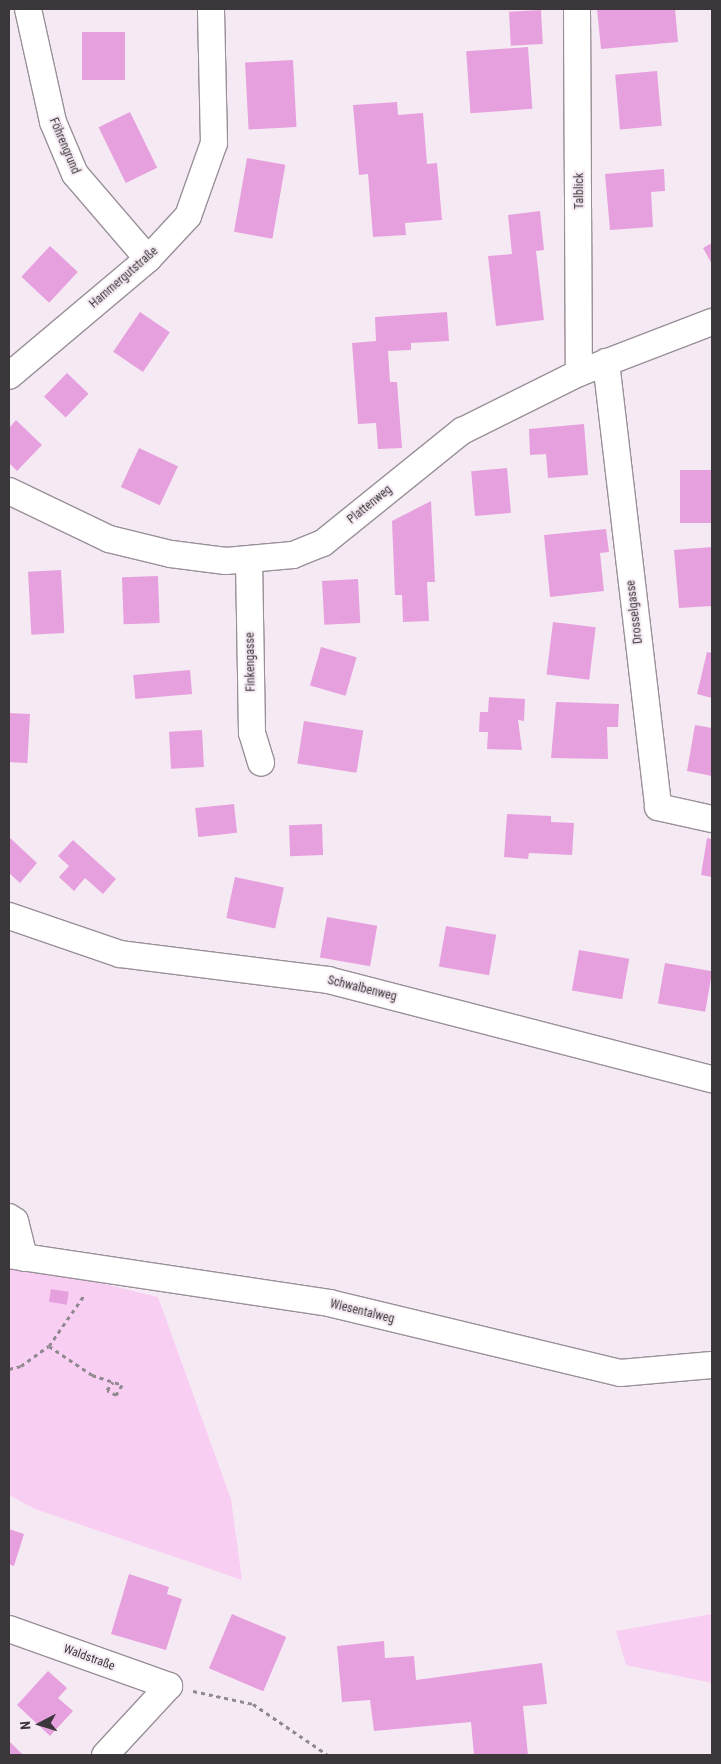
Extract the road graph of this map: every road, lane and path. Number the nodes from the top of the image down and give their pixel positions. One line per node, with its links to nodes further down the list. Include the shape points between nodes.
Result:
1 (28, 9): 4 (street, Föhrengrund, via 53,122 75,174)
2 (211, 9): 4 (street, Hammergutstraße, via 214,143 188,216)
3 (577, 9): 7 (street, Talblick)
4 (148, 259): 8 (street, Hammergutstraße)
5 (712, 322): 6 (street, Plattenweg)
6 (606, 362): 7 (street, Plattenweg); 12 (street, Drosselgasse, via 658,806)
7 (579, 373): 10 (street, Plattenweg, via 462,431 323,543 293,555)
8 (9, 376)
9 (9, 491): 10 (street, Plattenweg, via 109,539 171,554)
10 (249, 560): 11 (street, Finkengasse, via 252,734)
11 (261, 763)
12 (712, 819)
13 (9, 916): 14 (street, Schwalbenweg, via 120,954 328,980)
14 (712, 1079)
15 (9, 1217): 16 (street, via 15,1221)
16 (16, 1256): 17 (street, Wiesentalweg)
17 (100, 1270): 18 (path); 19 (street, Wiesentalweg, via 329,1303 620,1373)
18 (50, 1346): 20 (path); 21 (path, via 92,1375)
19 (712, 1365)
20 (9, 1369)
21 (113, 1382): 21 (path, via 122,1385 116,1395 106,1390)
22 (9, 1629): 23 (street, Waldstraße)
23 (169, 1686): 24 (street); 25 (path, via 253,1704)
24 (105, 1755)
25 (328, 1755)

